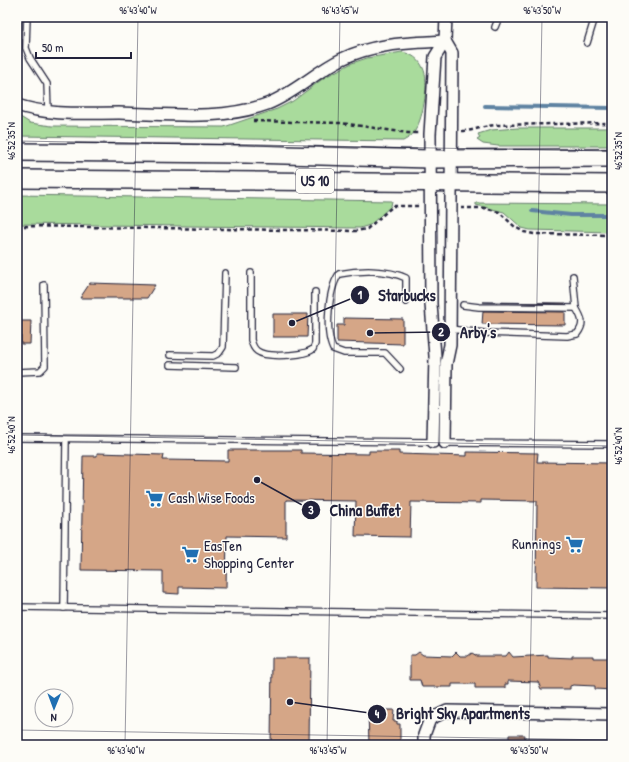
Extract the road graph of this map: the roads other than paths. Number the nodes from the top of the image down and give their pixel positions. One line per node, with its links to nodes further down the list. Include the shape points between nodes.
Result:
1 (27, 17): 9 (lane, via 26,48 48,84)
2 (446, 17): 6 (street)
3 (499, 17): 5 (lane)
4 (595, 17): 7 (lane)
5 (495, 27)
6 (446, 41): 9 (street, via 397,44 361,51 327,67 266,104 226,113); 12 (street, via 435,57); 13 (street, via 452,53)
7 (587, 43)
8 (17, 105): 9 (street)
9 (48, 110)
10 (17, 152): 12 (main road, US 10)
11 (612, 158): 13 (main road, US 10)
12 (429, 159): 13 (main road, US 10); 15 (street)
13 (452, 159): 16 (street)
14 (17, 179): 15 (main road, US 10)
15 (430, 181): 16 (main road, US 10); 26 (street)
16 (451, 182): 17 (main road, US 10); 27 (street)
17 (612, 184)
18 (225, 273): 28 (lane, via 224,347 213,356)
19 (251, 273): 22 (lane, via 251,340 253,348 268,355 303,354 313,349)
20 (573, 276): 25 (lane)
21 (44, 285): 32 (lane, via 45,366 40,371)
22 (316, 292)
23 (406, 302): 31 (lane, via 406,278 396,273 353,271 339,274 334,280 330,298 330,342 333,349 344,353 385,353)
24 (462, 305): 25 (lane)
25 (576, 308): 27 (lane, via 583,323 577,334 567,336)
26 (433, 329): 27 (lane); 35 (street)
27 (450, 329): 36 (street, via 446,364)
28 (170, 355)
29 (170, 365): 30 (lane)
30 (236, 367)
31 (400, 369)
32 (17, 372)
33 (17, 438): 34 (lane)
34 (66, 439): 35 (lane); 39 (lane)
35 (433, 442): 36 (lane)
36 (445, 442): 37 (lane)
37 (612, 444)
38 (17, 607): 39 (lane)
39 (64, 608): 40 (lane)
40 (612, 616)
41 (612, 714): 42 (street, via 447,711 430,719 424,735)
42 (424, 745)

